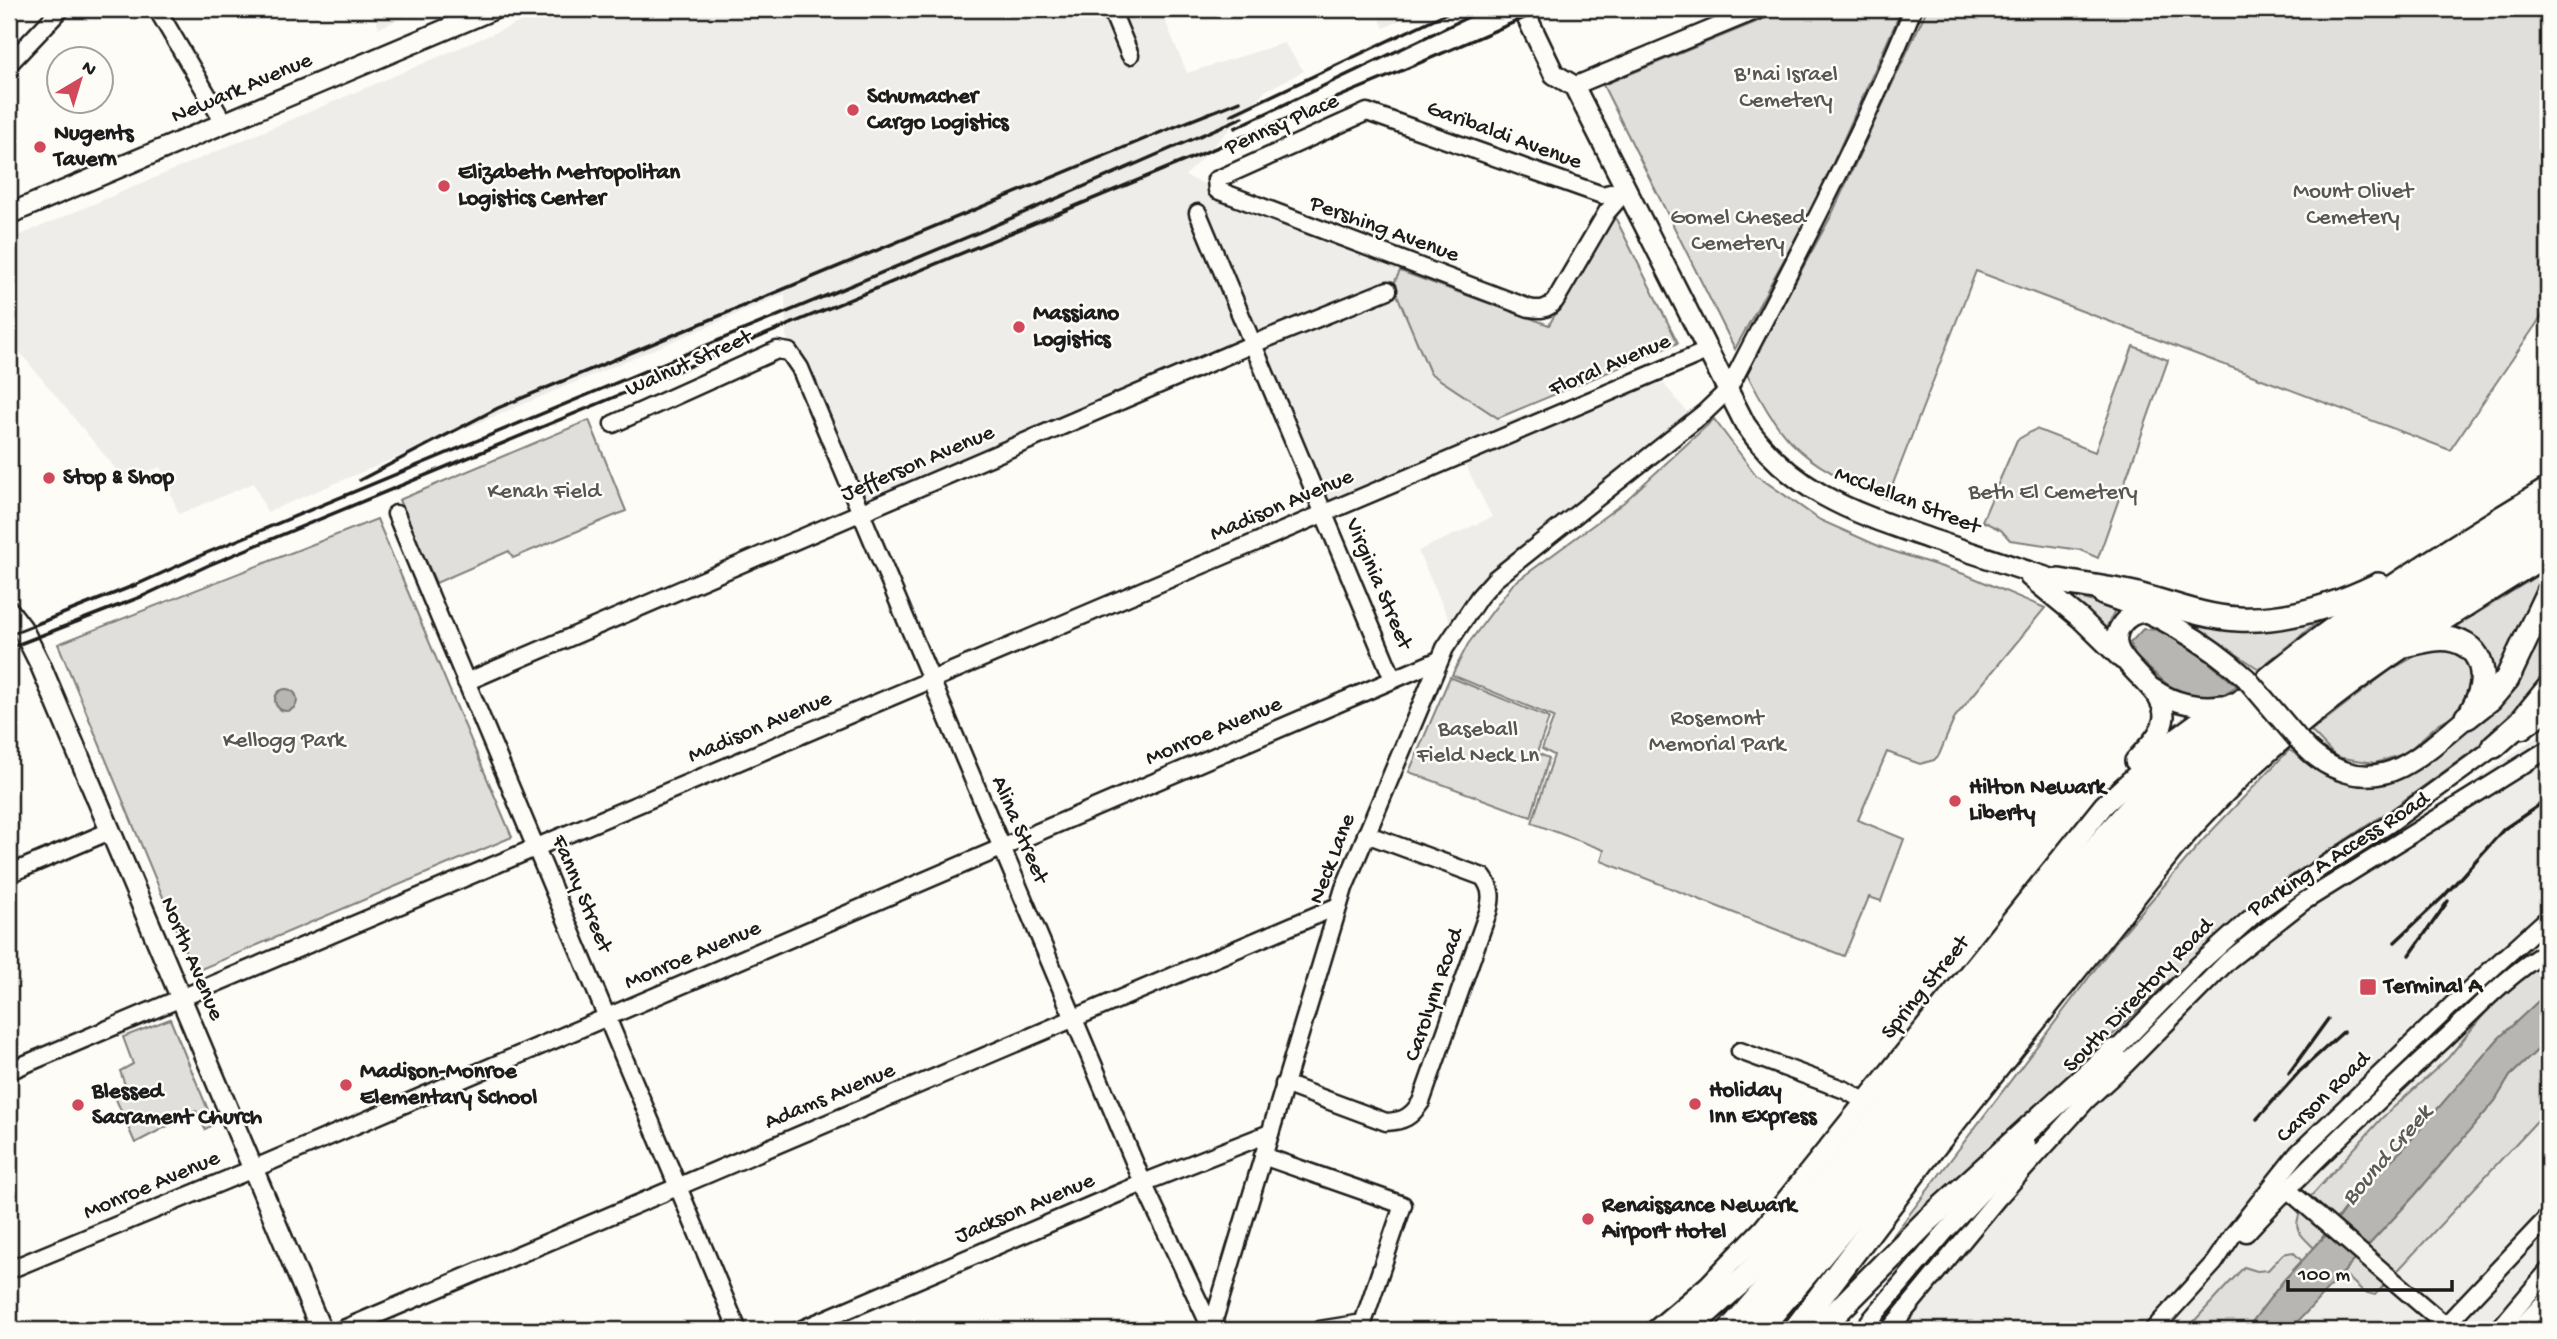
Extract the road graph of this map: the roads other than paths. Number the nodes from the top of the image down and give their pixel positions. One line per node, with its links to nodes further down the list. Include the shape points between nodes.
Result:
1 (61, 9): 10 (street)
2 (157, 9): 13 (street)
3 (494, 9): 8 (main road, Newark Avenue)
4 (1111, 9): 9 (street)
5 (1523, 9): 11 (main road, McClellan Street, via 1554,74)
6 (1760, 9): 11 (street)
7 (1913, 9): 22 (street, Neck Lane, via 1840,174)
8 (476, 13): 13 (main road, Newark Avenue)
9 (1130, 54)
10 (9, 64)
11 (1574, 86): 15 (main road, McClellan Street)
12 (1367, 112): 14 (street, Pennsy Place); 15 (street, Garibaldi Avenue, via 1602,195)
13 (224, 123): 16 (main road, Newark Avenue)
14 (1216, 180): 15 (street, Pershing Avenue, via 1217,190 1230,197 1529,308 1546,308 1555,301 1607,212)
15 (1627, 189): 20 (main road, McClellan Street)
16 (9, 214)
17 (1198, 214): 19 (street, Virginia Street)
18 (1388, 290): 19 (street, Jefferson Avenue)
19 (1253, 345): 27 (street, Virginia Street); 29 (street, Jefferson Avenue)
20 (1709, 349): 22 (main road, McClellan Street); 24 (street, Floral Avenue)
21 (785, 350): 23 (street, Walnut Street, via 777,349); 29 (street, Alina Street, via 800,368)
22 (1728, 390): 33 (main road, McClellan Street, via 1764,449 1814,492 1877,521); 39 (street, Neck Lane, via 1494,579)
23 (613, 424)
24 (1529, 425): 27 (street, Madison Avenue)
25 (2548, 490): 32 (highway)
26 (2548, 510): 79 (highway, via 2329,653 2258,710 2177,785 2103,868)
27 (1324, 513): 41 (street, Virginia Street); 42 (street, Madison Avenue)
28 (396, 514): 43 (street, Fanny Street)
29 (862, 514): 42 (street, Alina Street); 43 (street, Jefferson Avenue)
30 (2548, 529): 79 (highway, via 2355,654 2209,777 2130,867 1822,1255)
31 (2548, 553): 38 (highway)
32 (2441, 556): 34 (highway, via 2343,600 2270,618 2208,615 2123,592); 46 (highway)
33 (2021, 570): 34 (main road, McClellan Street); 40 (main road)
34 (2059, 581): 37 (main road, McClellan Street)
35 (2548, 592): 48 (highway, via 2507,679)
36 (9, 611): 52 (main road, North Avenue, via 40,664)
37 (2145, 612): 40 (main road, via 2130,616 2117,636 2118,649); 46 (main road, McClellan Street, via 2210,649)
38 (2403, 645): 48 (highway, via 2444,639 2460,643 2474,654 2481,664 2483,685); 89 (highway, via 2285,734 2197,819 1932,1149)
39 (1439, 660): 41 (street, Virginia Street); 53 (street, Neck Lane)
40 (2130, 665): 44 (main road)
41 (1394, 679): 55 (street, Monroe Avenue)
42 (932, 680): 54 (street, Madison Avenue); 55 (street, Alina Street)
43 (466, 682): 54 (street, Fanny Street)
44 (2153, 689): 46 (main road, via 2186,705); 51 (main road, via 2164,712 2160,731)
45 (2548, 690): 49 (highway)
46 (2241, 693): 48 (main road, McClellan Street, bridge, via 2312,755 2357,775 2393,770 2409,762); 51 (main road, Spring Street, via 2179,736); 88 (highway, via 2059,891 1783,1236)
47 (2548, 711): 49 (street, South Directory Road)
48 (2467, 717)
49 (2494, 746): 64 (street, South Directory Road, via 2256,914 2197,965)
50 (2548, 750): 64 (street, Parking A Access Road, via 2286,914)
51 (2104, 805): 67 (main road, Spring Street)
52 (110, 831): 56 (street); 60 (main road, North Avenue)
53 (1366, 834): 57 (street, Neck Lane); 66 (street, Carolynn Road, via 1483,877 1492,899 1488,912 1421,1102 1411,1116 1386,1122)
54 (537, 846): 60 (street, Madison Avenue); 61 (street, Fanny Street)
55 (1002, 847): 61 (street, Monroe Avenue); 62 (street, Alina Street)
56 (9, 874)
57 (1338, 906): 62 (street, Adams Avenue); 66 (street, Neck Lane)
58 (2548, 918): 75 (street, Carson Road, via 2298,1153)
59 (2548, 950): 73 (street, via 2512,976)
60 (180, 999): 65 (street, Madison Avenue); 70 (main road, North Avenue)
61 (608, 1017): 70 (street, Monroe Avenue); 72 (street, Fanny Street)
62 (1074, 1018): 71 (street, Alina Street); 72 (street, Adams Avenue)
63 (1740, 1051): 67 (street)
64 (2120, 1058): 90 (highway, via 1926,1222); 91 (street, South Directory Road, via 1980,1193); 92 (street, Parking A Access Road)
65 (9, 1071)
66 (1284, 1084): 68 (street, Neck Lane)
67 (1866, 1102): 87 (main road, Spring Street, via 1751,1243)
68 (1270, 1133): 69 (street, Neck Lane); 71 (street, Jackson Avenue)
69 (1263, 1156): 85 (street, Neck Lane); 86 (street, via 1403,1205 1363,1323)
70 (253, 1168): 76 (street, Monroe Avenue); 81 (main road, North Avenue)
71 (1143, 1183): 84 (street, Jackson Avenue); 85 (street, Alina Street)
72 (677, 1187): 82 (street, Adams Avenue); 83 (street, Fanny Street)
73 (2293, 1194): 75 (street); 80 (street)
74 (2548, 1217): 80 (street)
75 (2214, 1263): 93 (street, Carson Road)
76 (9, 1270)
77 (2543, 1277): 94 (street); 95 (street)
78 (2548, 1298): 96 (street)
79 (1739, 1328)
80 (2443, 1328)
81 (321, 1330)
82 (341, 1330)
83 (738, 1330)
84 (800, 1330)
85 (1211, 1330)
86 (1319, 1330)
87 (1656, 1330)
88 (1688, 1330)
89 (1796, 1330)
90 (1819, 1330)
91 (1862, 1330)
92 (1889, 1330)
93 (2153, 1330)
94 (2489, 1330)
95 (2498, 1330)
96 (2518, 1330)

